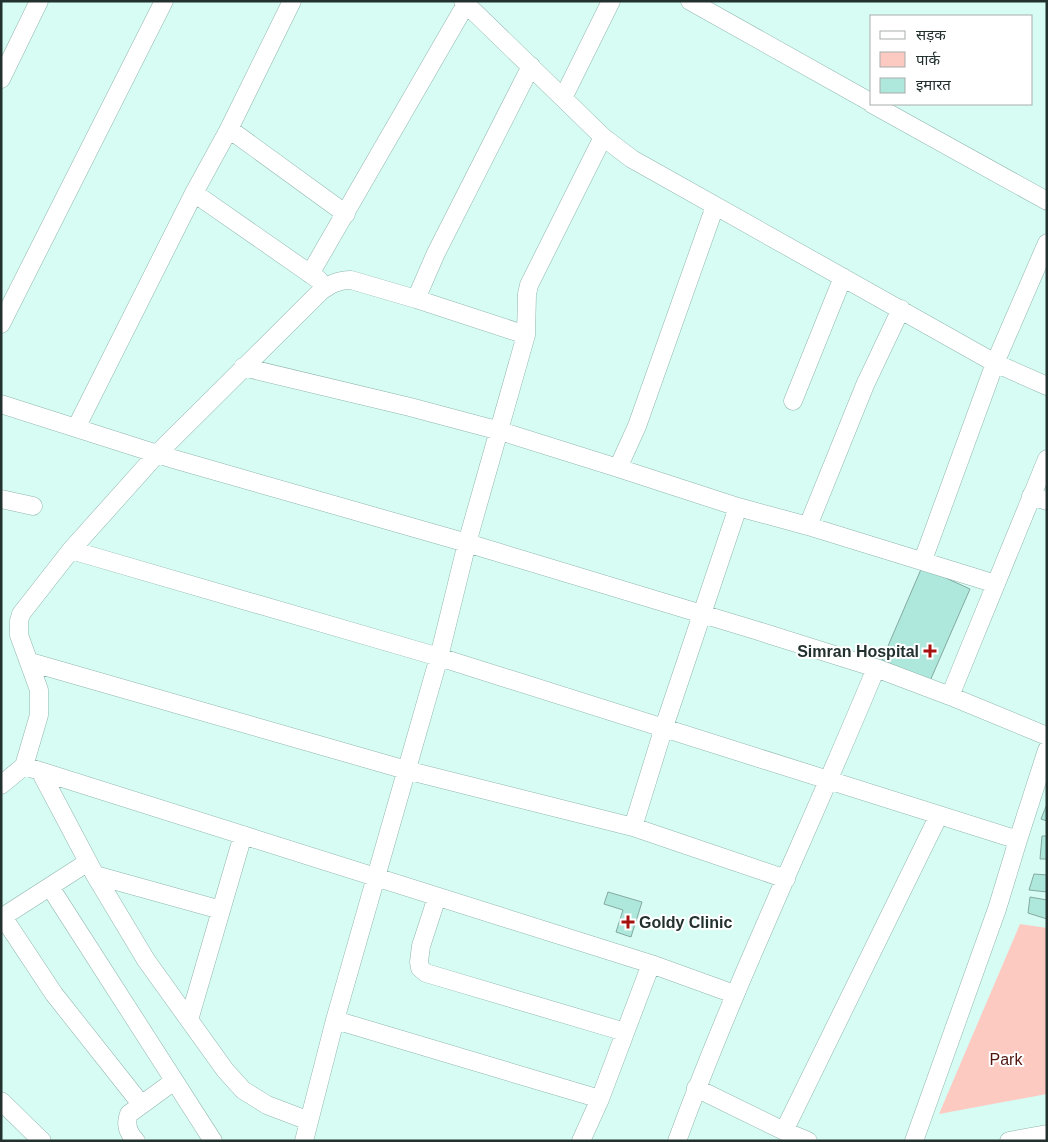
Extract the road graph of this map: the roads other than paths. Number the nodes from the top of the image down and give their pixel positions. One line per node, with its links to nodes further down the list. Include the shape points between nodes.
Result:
1 (39, 1): 8 (street)
2 (164, 1): 24 (street)
3 (292, 1): 12 (street)
4 (611, 1): 9 (street)
5 (690, 1): 10 (street)
6 (464, 3): 7 (street); 17 (street)
7 (531, 66): 9 (street); 22 (street)
8 (1, 79)
9 (563, 98): 13 (street)
10 (870, 103)
11 (874, 105): 15 (street)
12 (229, 129): 14 (street); 17 (street)
13 (603, 138): 16 (street, via 632,159); 25 (street, via 529,285)
14 (194, 193): 19 (street); 31 (street)
15 (1047, 202)
16 (715, 206): 20 (street); 35 (street, via 637,426)
17 (346, 214): 19 (street)
18 (1047, 244): 26 (street)
19 (310, 274): 21 (street)
20 (843, 277): 23 (street); 29 (street)
21 (328, 286): 22 (street, via 341,280 351,280); 27 (street)
22 (416, 299): 25 (street)
23 (901, 309): 26 (street); 40 (street, via 865,384)
24 (1, 324)
25 (526, 335): 32 (street)
26 (995, 362): 28 (street); 43 (street)
27 (243, 367): 32 (street); 33 (street)
28 (1047, 386)
29 (793, 401)
30 (1, 404): 31 (street)
31 (76, 428): 33 (street)
32 (500, 432): 35 (street); 41 (street)
33 (157, 454): 41 (street); 42 (street)
34 (1047, 459): 36 (street)
35 (618, 468): 39 (street)
36 (1039, 498): 44 (street)
37 (1, 499): 38 (street)
38 (33, 506)
39 (738, 506): 40 (street); 45 (street)
40 (808, 526): 43 (street)
41 (467, 544): 45 (street); 46 (street)
42 (71, 550): 46 (street); 47 (street, via 21,614 19,635)
43 (923, 560): 44 (street)
44 (996, 584): 49 (street)
45 (702, 614): 48 (street); 50 (street)
46 (439, 657): 50 (street); 54 (street)
47 (30, 662): 53 (street, via 40,703); 54 (street)
48 (876, 668): 49 (street); 55 (street)
49 (950, 696): 51 (street)
50 (664, 727): 55 (street); 58 (street)
51 (1047, 736)
52 (1047, 750): 60 (street)
53 (32, 768): 56 (street); 59 (street); 61 (street)
54 (406, 770): 58 (street); 62 (street)
55 (830, 779): 57 (street); 63 (street)
56 (1, 785)
57 (939, 815): 60 (street); 79 (street)
58 (633, 827): 63 (street)
59 (244, 835): 62 (street); 66 (street)
60 (1018, 840): 88 (street, via 997,909)
61 (91, 869): 64 (street); 66 (street); 70 (street, via 146,960)
62 (376, 878): 65 (street); 71 (street)
63 (786, 879): 69 (street)
64 (50, 887): 67 (street); 73 (street)
65 (437, 898): 68 (street); 72 (street, via 419,956 420,968 426,973)
66 (221, 910): 70 (street)
67 (2, 917): 77 (street, via 54,994)
68 (651, 964): 69 (street); 72 (street)
69 (734, 994): 74 (street)
70 (189, 1020): 78 (street, via 224,1070 243,1090 267,1105)
71 (335, 1020): 75 (street); 78 (street)
72 (625, 1032): 75 (street)
73 (174, 1081): 77 (street); 83 (street)
74 (696, 1088): 79 (street); 86 (street)
75 (600, 1099): 85 (street)
76 (1, 1101): 81 (street)
77 (141, 1104): 82 (street, via 126,1120 130,1136)
78 (309, 1121): 84 (street)
79 (784, 1131): 87 (street)
80 (1047, 1134): 89 (street)
81 (42, 1141)
82 (136, 1141)
83 (213, 1141)
84 (304, 1141)
85 (582, 1141)
86 (677, 1141)
87 (808, 1141)
88 (914, 1141)
89 (1009, 1141)

